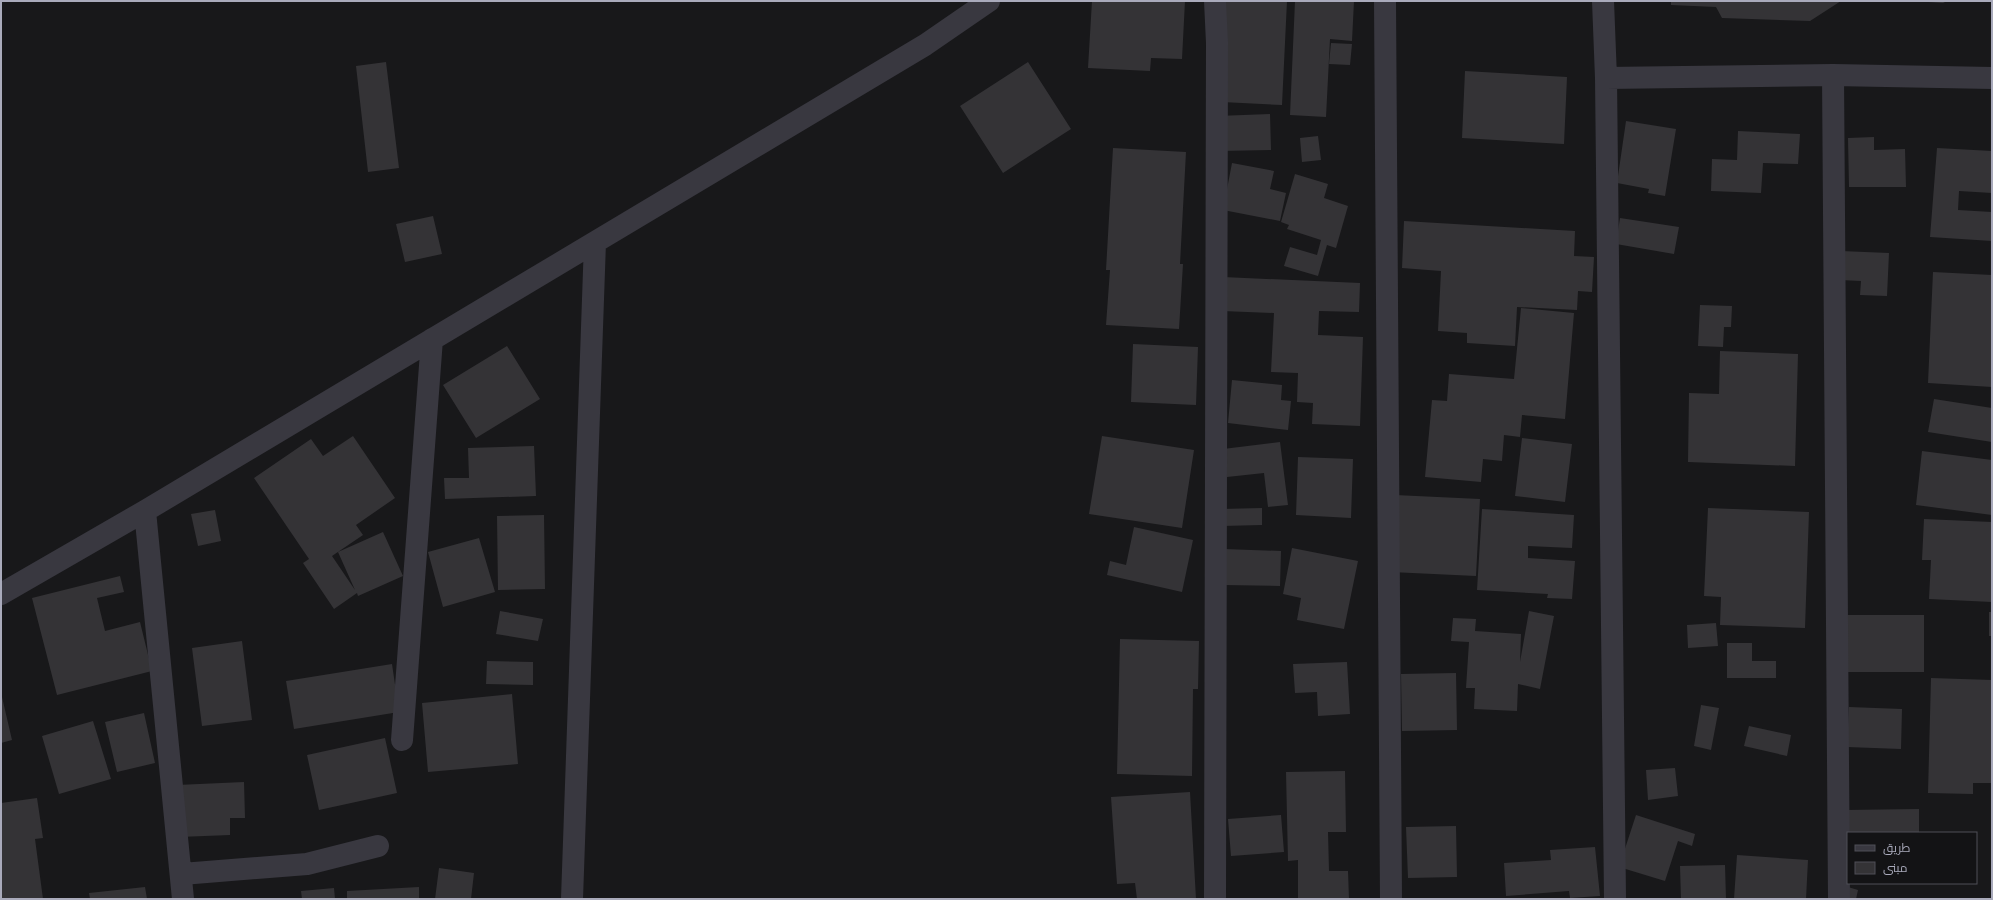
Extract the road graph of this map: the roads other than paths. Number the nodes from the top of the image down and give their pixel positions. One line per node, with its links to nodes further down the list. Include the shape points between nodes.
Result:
1 (989, 1): 8 (street, via 925,45)
2 (1215, 1): 17 (street)
3 (1385, 1): 18 (street)
4 (1603, 1): 6 (street)
5 (1833, 75): 6 (street); 7 (street); 20 (street)
6 (1606, 78): 19 (street)
7 (1992, 78)
8 (595, 242): 9 (street); 16 (street)
9 (432, 339): 10 (street); 12 (street)
10 (145, 511): 11 (street); 14 (street)
11 (1, 594)
12 (402, 740)
13 (378, 846): 14 (street, via 307,864)
14 (182, 874): 15 (street)
15 (183, 899)
16 (572, 899)
17 (1215, 899)
18 (1391, 899)
19 (1615, 899)
20 (1839, 899)

